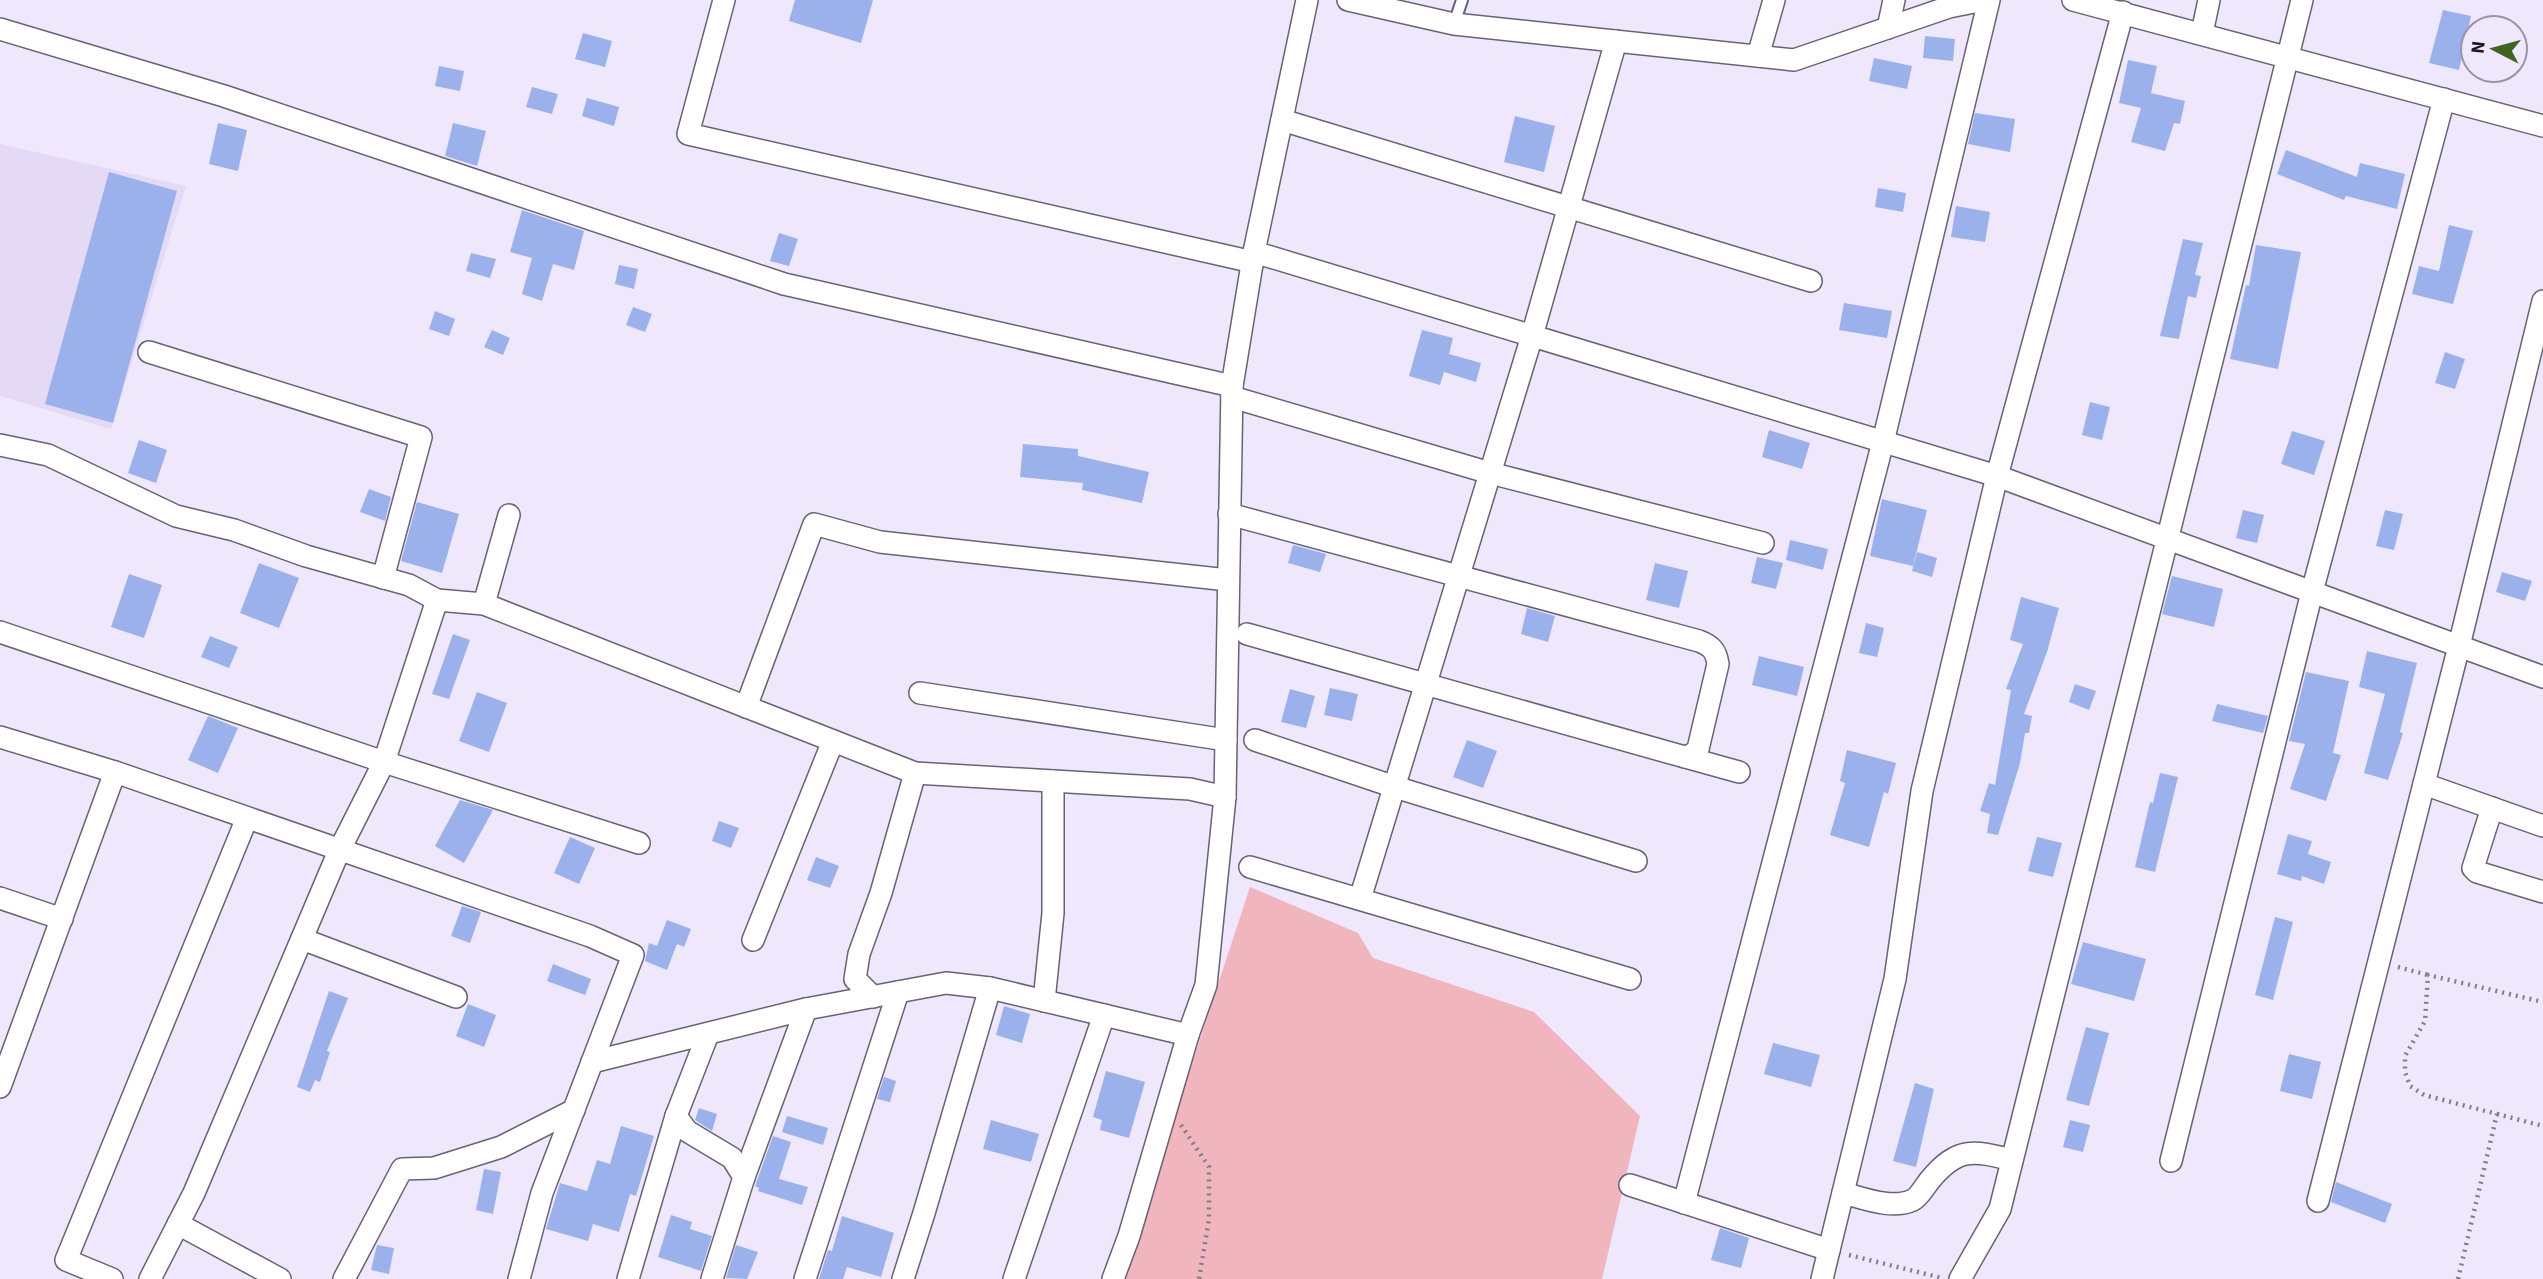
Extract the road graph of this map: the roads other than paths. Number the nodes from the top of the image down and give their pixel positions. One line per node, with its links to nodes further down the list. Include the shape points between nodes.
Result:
1 (724, 0): 24 (street, via 688,134)
2 (1307, 0): 21 (street)
3 (1348, 0): 11 (street)
4 (1462, 0): 13 (lane)
5 (1774, 0): 18 (street)
6 (1894, 0): 14 (street)
7 (1987, 0): 14 (street, via 1949,7); 30 (street)
8 (2073, 0): 12 (street)
9 (2209, 0): 16 (street)
10 (2302, 0): 19 (street)
11 (1384, 4): 13 (street)
12 (2123, 12): 16 (street); 33 (street)
13 (1454, 24): 17 (street)
14 (1888, 28): 18 (street, via 1794,60)
15 (0, 29): 29 (street, via 224,96 784,284)
16 (2202, 33): 19 (street)
17 (1616, 41): 18 (street); 23 (street)
18 (1758, 56)
19 (2289, 57): 20 (street); 36 (street)
20 (2444, 99): 22 (street); 41 (street)
21 (1282, 120): 23 (street); 24 (street)
22 (2543, 126)
23 (1568, 208): 25 (street); 27 (street)
24 (1253, 257): 27 (street); 29 (street)
25 (1811, 281)
26 (2543, 301): 46 (street)
27 (1532, 336): 30 (street); 32 (street)
28 (149, 352): 39 (street, via 421,437)
29 (1232, 392): 32 (street); 35 (street)
30 (1883, 442): 33 (street); 98 (street)
31 (0, 445): 39 (street, via 48,455 176,516)
32 (1490, 473): 37 (street); 38 (street)
33 (1997, 477): 36 (street); 96 (street, via 1922,791 1895,979)
34 (509, 514): 43 (street)
35 (1229, 514): 38 (street); 40 (street)
36 (2167, 539): 41 (street); 92 (street)
37 (1763, 543)
38 (1457, 577): 48 (street); 55 (street, via 1711,646 1718,664 1698,749)
39 (383, 578): 42 (street)
40 (1228, 580): 50 (street, via 880,542 814,524); 52 (street)
41 (2312, 592): 46 (street); 93 (street)
42 (437, 600): 43 (street); 56 (street)
43 (484, 604): 50 (street)
44 (0, 632): 56 (street)
45 (1247, 635): 48 (street)
46 (2459, 646): 47 (street); 61 (street)
47 (2543, 677)
48 (1425, 685): 55 (street); 62 (street)
49 (920, 693): 52 (street)
50 (747, 707): 54 (street)
51 (0, 737): 57 (street)
52 (1226, 740): 63 (street)
53 (1255, 740): 62 (street)
54 (833, 741): 59 (street); 76 (street)
55 (1685, 757): 58 (street)
56 (384, 762): 67 (street); 68 (street)
57 (115, 772): 65 (street); 74 (street)
58 (1739, 772)
59 (915, 773): 60 (street); 81 (street, via 859,954 855,979)
60 (1053, 781): 63 (street, via 1190,789); 82 (street, via 1053,913)
61 (2424, 784): 64 (street); 97 (street)
62 (1395, 787): 69 (street); 73 (street)
63 (1225, 797): 86 (street, via 1206,985)
64 (2491, 808): 66 (street); 71 (street, via 2473,868)
65 (247, 818): 68 (street); 102 (street, via 66,1260)
66 (2543, 826)
67 (639, 843)
68 (339, 851): 75 (street); 88 (street, via 590,936 633,955)
69 (1636, 861)
70 (1250, 867): 73 (street)
71 (2543, 892)
72 (0, 898): 74 (street)
73 (1360, 900): 77 (street)
74 (62, 919): 87 (street)
75 (302, 939): 80 (street); 99 (street)
76 (753, 940)
77 (1630, 979)
78 (990, 988): 79 (street, via 946,983); 82 (street); 110 (street)
79 (898, 992): 81 (street); 109 (street)
80 (456, 997)
81 (873, 997): 83 (street)
82 (1044, 1001): 84 (street)
83 (806, 1009): 85 (street); 94 (street)
84 (1104, 1016): 86 (street); 111 (street)
85 (708, 1034): 88 (street); 91 (street)
86 (1188, 1035): 112 (street)
87 (6, 1052): 89 (street)
88 (592, 1062): 90 (street)
89 (0, 1087)
90 (574, 1110): 105 (street, via 501,1147 434,1168 402,1169); 106 (street, via 542,1193)
91 (676, 1116): 94 (street, via 687,1131 732,1158); 107 (street)
92 (2012, 1160): 96 (street, via 1968,1153 1951,1158 1914,1200 1895,1204); 114 (street, via 2000,1209)
93 (2171, 1161)
94 (744, 1177): 108 (street)
95 (1630, 1185): 98 (street)
96 (1843, 1193): 100 (street)
97 (2319, 1201)
98 (1684, 1203): 100 (street)
99 (178, 1224): 101 (street); 103 (street)
100 (1829, 1250): 113 (street)
101 (243, 1270): 104 (street)
102 (111, 1279)
103 (150, 1279)
104 (281, 1279)
105 (344, 1279)
106 (519, 1279)
107 (628, 1279)
108 (712, 1279)
109 (805, 1279)
110 (902, 1279)
111 (1014, 1279)
112 (1113, 1279)
113 (1822, 1279)
114 (1960, 1279)

